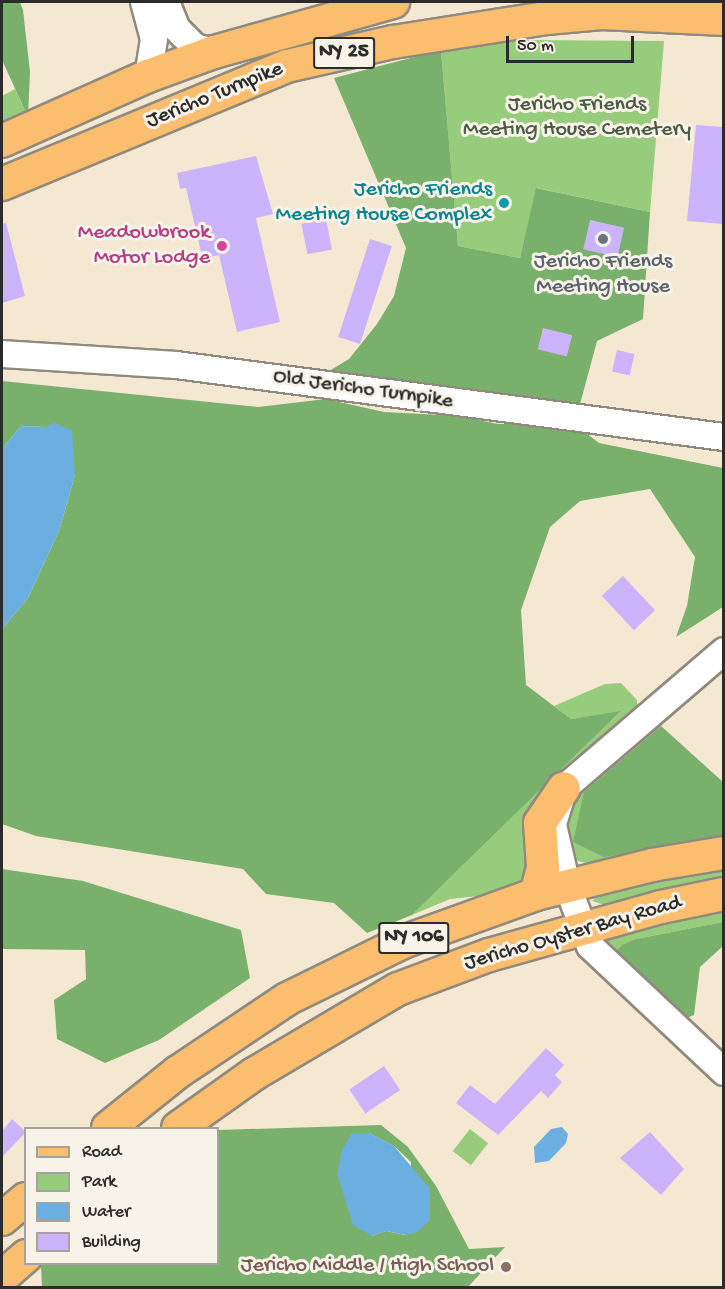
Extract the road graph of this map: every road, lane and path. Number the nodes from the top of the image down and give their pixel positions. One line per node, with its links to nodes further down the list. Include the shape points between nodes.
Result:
1 (144, 2): 6 (street, via 154,39)
2 (166, 2): 5 (street, via 177,29 195,47)
3 (393, 2): 5 (main road, Jericho Turnpike / NY 25)
4 (713, 13): 8 (main road, Jericho Turnpike / NY 25, via 602,13 547,18 393,42 287,66)
5 (214, 52): 6 (main road, Jericho Turnpike / NY 25)
6 (148, 76): 7 (main road, Jericho Turnpike / NY 25)
7 (2, 141)
8 (2, 184)
9 (2, 354): 10 (street, Old Jericho Turnpike, via 176,365)
10 (723, 437)
11 (723, 651): 12 (street)
12 (564, 788): 14 (street, via 553,825); 15 (main road, via 540,823 543,868)
13 (723, 853): 14 (main road, Jericho Oyster Bay Road / NY 106)
14 (567, 885): 15 (main road, Jericho Oyster Bay Road / NY 106); 17 (street)
15 (536, 894): 19 (main road, Jericho Oyster Bay Road / NY 106, via 403,942 287,999 178,1072)
16 (723, 894): 17 (main road, Jericho Oyster Bay Road / NY 106)
17 (582, 928): 18 (street, via 604,962); 20 (main road, Jericho Oyster Bay Road / NY 106, via 489,954 399,989 254,1074)
18 (723, 1072)
19 (109, 1127)
20 (179, 1127)
21 (24, 1258): 22 (main road)
22 (2, 1277)

